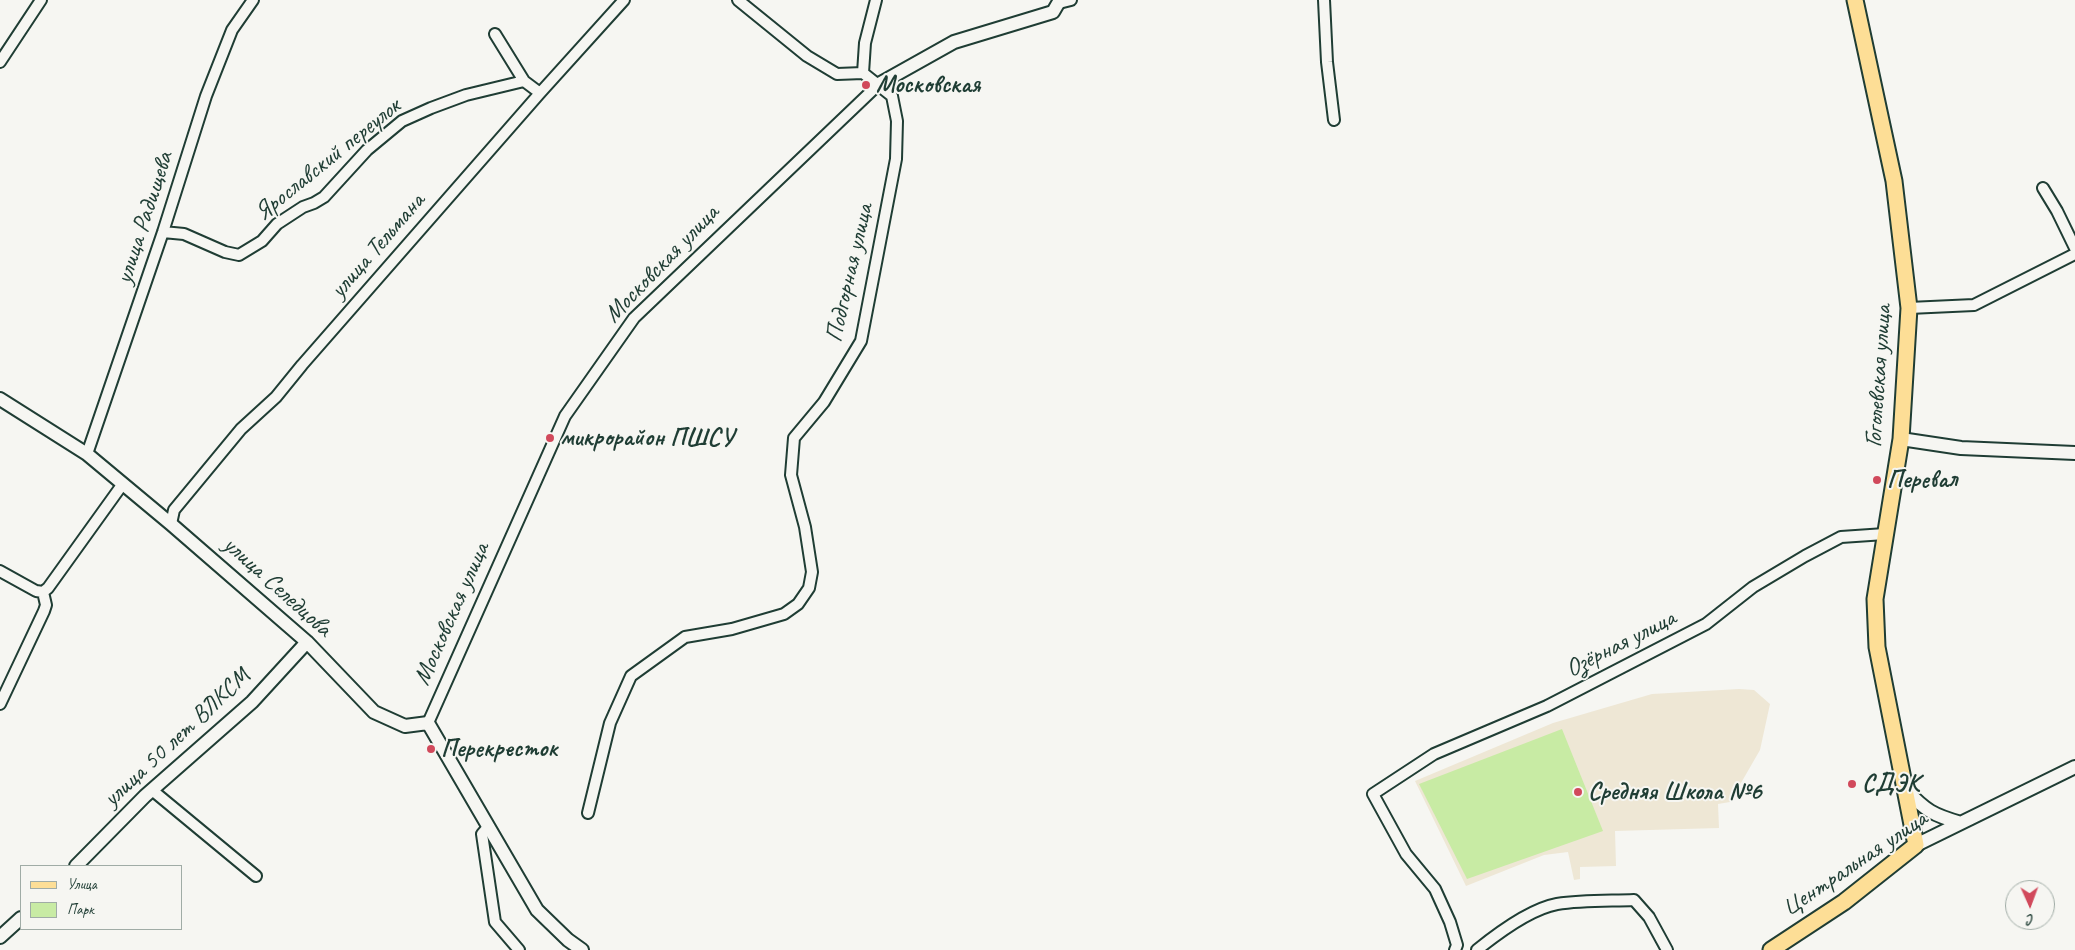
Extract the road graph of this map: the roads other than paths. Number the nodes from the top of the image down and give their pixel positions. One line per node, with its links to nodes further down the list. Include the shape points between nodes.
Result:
1 (41, 0): 10 (street)
2 (253, 0): 17 (street, улица Радищева, via 228,38)
3 (624, 0): 14 (street, улица Тельмана)
4 (738, 0): 11 (street, via 807,56 837,74)
5 (876, 0): 11 (street)
6 (1324, 0): 15 (street)
7 (1855, 0): 20 (main road, Гоголевская улица, via 1894,181)
8 (1063, 1): 13 (street, Московская улица, via 1053,12 954,42)
9 (495, 34): 12 (street)
10 (0, 62)
11 (863, 73): 13 (street, Подгорная улица)
12 (524, 81): 14 (street); 17 (street, Ярославский переулок, via 466,95 402,121 367,150 324,197 277,224 262,241 239,256 184,234)
13 (879, 84): 32 (street, Московская улица, via 634,318 565,416); 36 (street, Подгорная улица, via 892,96 897,121 896,159 861,341 824,402 794,438 791,456 791,475 805,527 812,572 809,588 798,604 784,614 732,629 685,637 631,676 610,723)
14 (540, 93): 26 (street, улица Тельмана, via 276,397 241,429 174,510)
15 (1334, 120)
16 (2043, 188): 18 (street)
17 (163, 232): 24 (street, улица Радищева)
18 (2075, 248)
19 (2075, 254): 20 (street, via 1974,305)
20 (1909, 308): 22 (main road, Гоголевская улица)
21 (0, 399): 24 (street, улица Селедцова)
22 (1901, 439): 23 (street, via 1966,449); 27 (main road, Гоголевская улица)
23 (2075, 453)
24 (87, 454): 25 (street, улица Селедцова)
25 (122, 485): 26 (street, улица Селедцова); 29 (street)
26 (171, 524): 30 (street, улица Селедцова)
27 (1885, 534): 34 (main road, Гоголевская улица, via 1876,599 1877,646); 46 (street, Озёрная улица, via 1842,537 1753,587 1706,624 1547,706 1434,754 1373,794 1406,854 1435,889 1450,922 1457,945)
28 (0, 572): 29 (street)
29 (43, 592): 31 (street, via 44,611)
30 (307, 642): 32 (street, улица Селедцова, via 374,712 405,726); 35 (street, улица 50 лет ВЛКСМ, via 252,702)
31 (0, 704)
32 (428, 723): 38 (street)
33 (2075, 767): 37 (street, Центральная улица)
34 (1905, 789): 37 (street, via 1935,815); 39 (main road, Гоголевская улица)
35 (152, 790): 40 (street, улица 50 лет ВЛКСМ); 41 (street)
36 (588, 813)
37 (1961, 823): 39 (street, Центральная улица)
38 (488, 827): 44 (street, via 482,834 495,922); 45 (street, via 537,910)
39 (1916, 845): 49 (main road, Центральная улица, via 1844,902)
40 (77, 865)
41 (256, 876)
42 (20, 919): 43 (street)
43 (0, 937)
44 (520, 950)
45 (582, 950)
46 (1455, 950)
47 (1477, 950): 48 (street, via 1540,909 1557,904 1634,900 1649,917)
48 (1667, 950)
49 (1771, 950)

